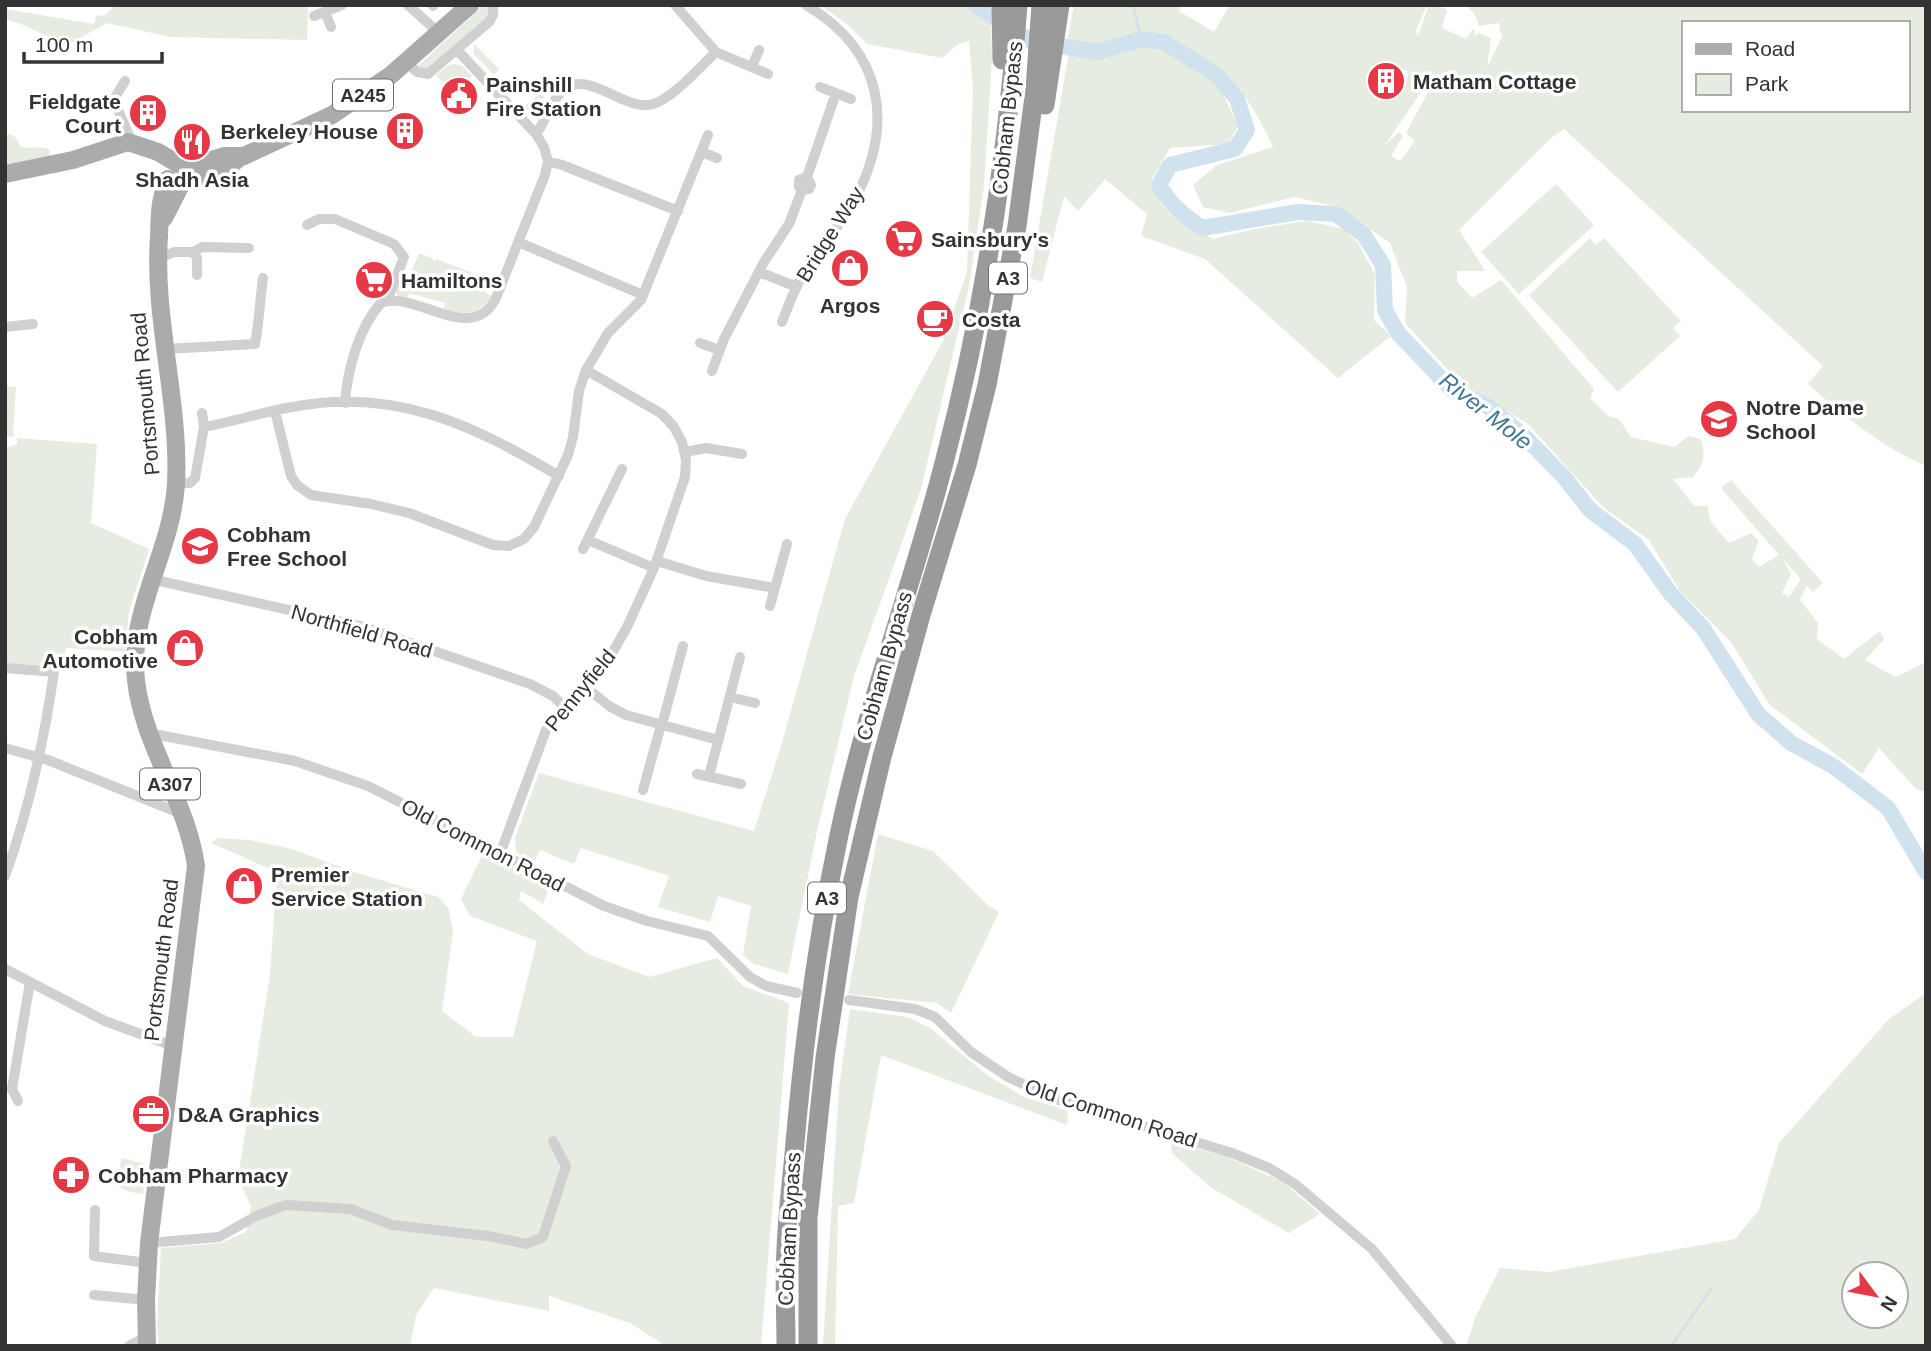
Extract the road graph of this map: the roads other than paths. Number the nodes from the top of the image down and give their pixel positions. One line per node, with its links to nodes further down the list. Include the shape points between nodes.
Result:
1 (342, 5): 11 (street, via 319,14)
2 (408, 5): 12 (street)
3 (470, 5): 12 (main road, A245)
4 (493, 5): 13 (street, via 489,22)
5 (675, 5): 15 (street)
6 (806, 5): 42 (street, Bridge Way, via 855,46 876,95 878,122 874,149 858,192)
7 (1001, 5): 19 (highway)
8 (1018, 5): 19 (highway, Cobham Bypass / A3)
9 (1041, 5): 22 (highway, Cobham Bypass / A3)
10 (1060, 5): 22 (highway)
11 (331, 27)
12 (440, 34): 16 (main road, A245)
13 (457, 50): 16 (street, via 428,74 417,72); 25 (street)
14 (759, 50): 17 (street)
15 (716, 52): 17 (street); 25 (street, via 656,104 638,105 589,85 568,87)
16 (407, 62): 32 (main road, A245, via 332,115 293,135)
17 (752, 67): 18 (street)
18 (768, 74)
19 (1007, 80): 104 (highway, Cobham Bypass / A3, via 1002,170 965,381 865,732 817,954 801,1072 786,1250)
20 (125, 81): 27 (street, via 116,96 118,110)
21 (820, 87): 23 (street)
22 (1041, 90): 105 (highway, Cobham Bypass / A3, via 1004,305 970,452 882,757 849,897 808,1218)
23 (836, 93): 24 (street); 39 (street, via 807,177 810,187 802,190 789,224)
24 (851, 99)
25 (536, 134): 30 (street)
26 (708, 135): 28 (street)
27 (140, 146): 31 (main road, via 125,143); 32 (main road)
28 (701, 152): 29 (street); 33 (street)
29 (717, 158)
30 (548, 162): 33 (street); 35 (street)
31 (5, 174)
32 (178, 175): 38 (main road, Portsmouth Road / A307, via 159,234)
33 (678, 211): 43 (street)
34 (307, 225): 44 (street, via 335,219 398,246 404,257)
35 (518, 242): 43 (street); 44 (street, via 496,298 480,316 462,318)
36 (249, 248): 37 (street, via 202,247)
37 (193, 252): 38 (street); 40 (street)
38 (166, 256): 50 (main road, Portsmouth Road / A307)
39 (759, 272): 42 (street); 51 (street)
40 (197, 275)
41 (263, 278): 50 (street, via 256,344)
42 (797, 287): 46 (street, Bridge Way)
43 (643, 295): 52 (street, via 608,333)
44 (387, 301): 54 (street, via 376,309 354,355)
45 (5, 315): 48 (street)
46 (782, 322)
47 (33, 324): 48 (street)
48 (5, 327)
49 (700, 343): 51 (street)
50 (165, 349): 62 (main road, Portsmouth Road / A307)
51 (719, 350): 53 (street)
52 (586, 370): 58 (street, via 662,414); 61 (street, via 572,444)
53 (712, 371)
54 (345, 403): 55 (street); 61 (street, via 398,405 433,415 490,437)
55 (275, 411): 57 (street); 61 (street, via 291,477 306,493 408,513 493,545 514,545 528,536)
56 (202, 413): 57 (street)
57 (204, 427): 62 (street, via 194,480)
58 (685, 452): 59 (street, via 706,448); 64 (street, Pennyfield, via 685,477)
59 (742, 454)
60 (622, 469): 64 (street, via 585,545)
61 (559, 476)
62 (176, 484): 65 (main road, Portsmouth Road / A307, via 169,526)
63 (787, 544): 66 (street)
64 (656, 565): 66 (street); 71 (street, Pennyfield, via 614,651)
65 (151, 579): 74 (street, Northfield Road, via 364,627 530,684); 76 (main road, Portsmouth Road / A307, via 138,626 135,667 139,702)
66 (775, 589): 67 (street)
67 (770, 606)
68 (683, 646): 75 (street)
69 (740, 657): 72 (street)
70 (5, 668): 79 (street, via 54,672)
71 (587, 688): 74 (street, Pennyfield); 75 (street, via 617,711)
72 (730, 696): 73 (street); 77 (street)
73 (755, 703)
74 (564, 707): 87 (street, Pennyfield, via 541,739)
75 (661, 725): 77 (street); 80 (street)
76 (151, 736): 83 (main road, Portsmouth Road / A307); 87 (street, Old Common Road, via 259,753 330,771 387,795)
77 (718, 740): 82 (street, via 703,775)
78 (5, 748): 79 (street)
79 (39, 757): 85 (street); 88 (street)
80 (650, 763): 81 (street); 84 (street)
81 (663, 766)
82 (741, 785)
83 (171, 787): 85 (street); 86 (main road, Portsmouth Road / A307)
84 (643, 790)
85 (148, 800): 86 (street)
86 (182, 814): 93 (main road, Portsmouth Road / A307, via 194,852 195,876)
87 (500, 855): 91 (street, Old Common Road, via 604,906 708,936 750,977)
88 (5, 876)
89 (5, 969): 90 (street)
90 (30, 982): 93 (street, via 104,1021); 94 (street)
91 (797, 993)
92 (849, 1000): 106 (street, Old Common Road, via 915,1009 935,1017 971,1052 1008,1077 1043,1094 1269,1168 1372,1249)
93 (173, 1046): 98 (main road, Portsmouth Road / A307)
94 (9, 1090): 95 (street)
95 (18, 1101)
96 (552, 1141): 98 (street, via 566,1166 543,1237 527,1244 392,1225 351,1209 286,1205 219,1237)
97 (95, 1210): 99 (street, via 94,1256)
98 (149, 1243): 99 (main road, Portsmouth Road / A307)
99 (147, 1263): 101 (main road, Portsmouth Road / A307)
100 (94, 1295): 101 (street)
101 (146, 1300): 102 (main road, Portsmouth Road / A307)
102 (147, 1341): 103 (street, Portsmouth Road)
103 (129, 1346)
104 (786, 1346)
105 (808, 1346)
106 (1452, 1346)

